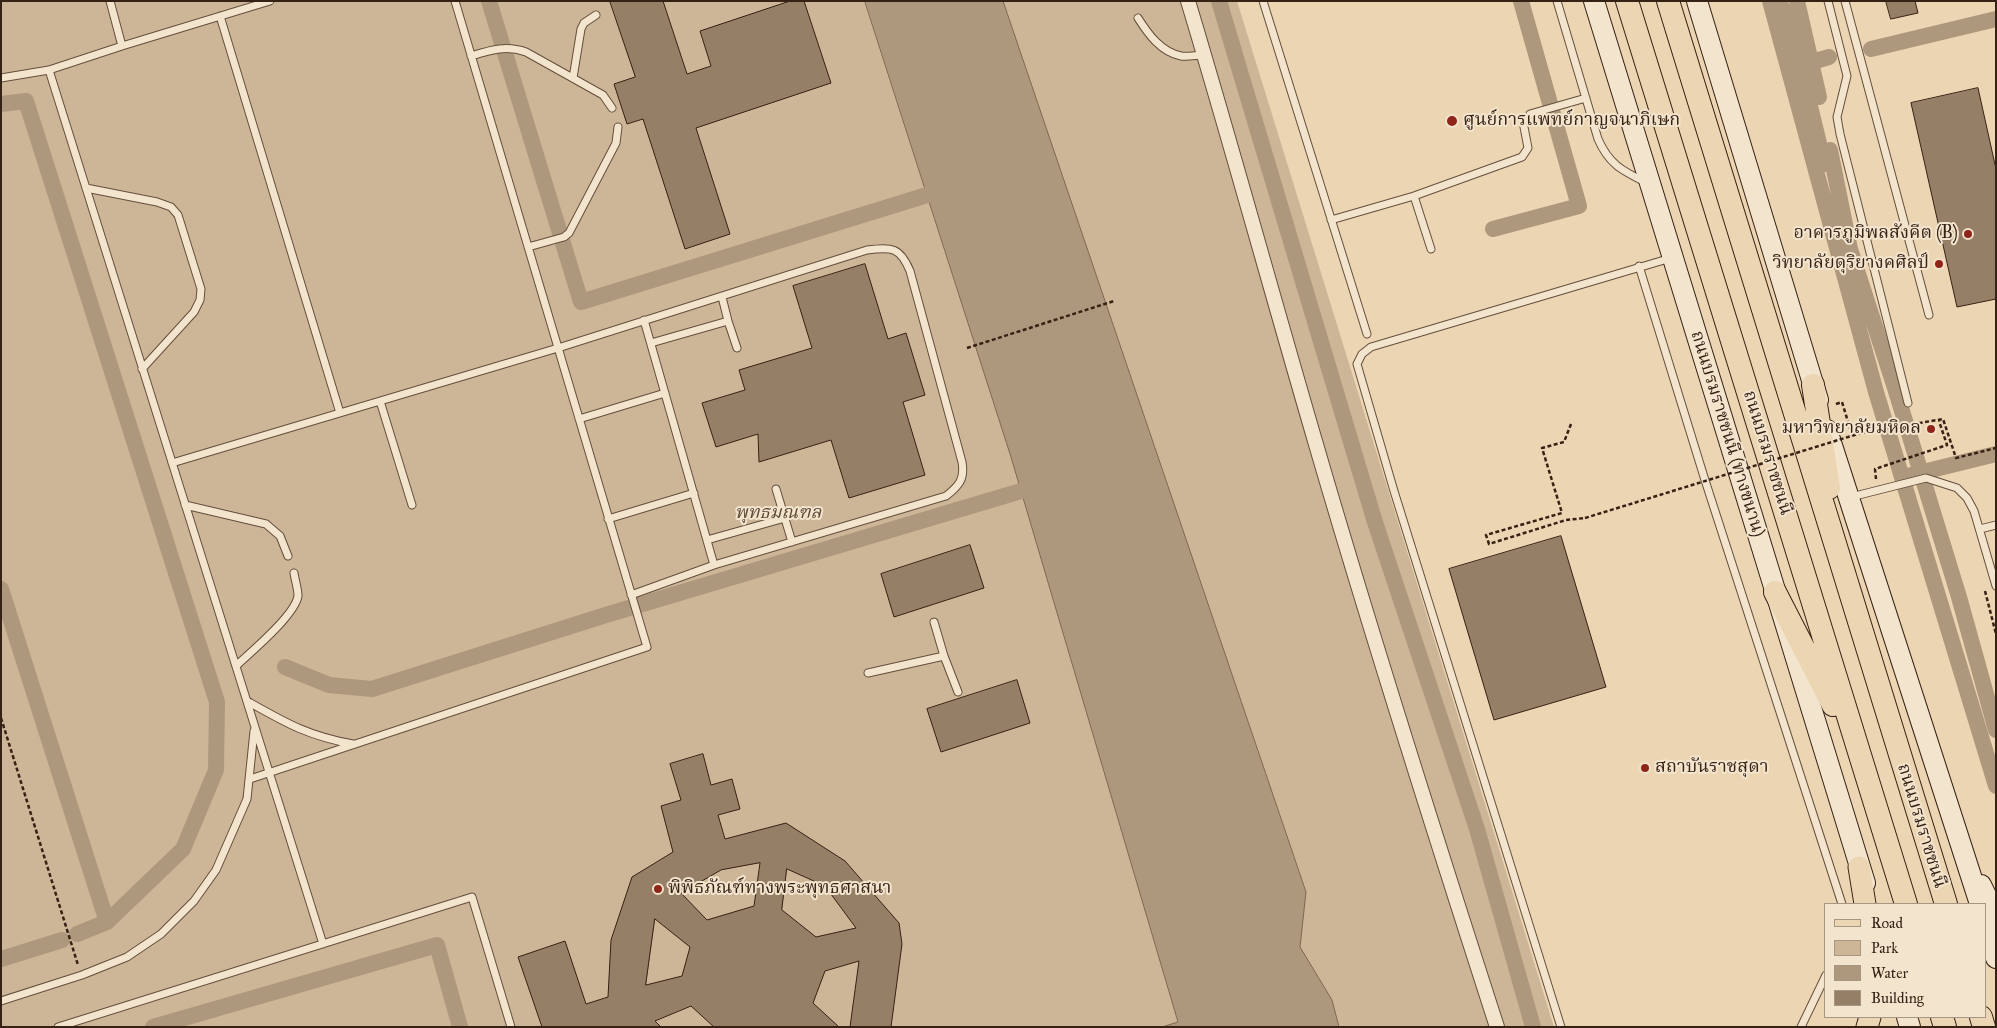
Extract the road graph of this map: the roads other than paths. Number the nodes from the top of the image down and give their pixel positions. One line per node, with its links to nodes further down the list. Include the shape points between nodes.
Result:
1 (110, 1): 16 (lane)
2 (270, 1): 14 (lane)
3 (455, 1): 18 (lane)
4 (1188, 1): 17 (street)
5 (1263, 1): 30 (lane)
6 (1557, 1): 22 (lane)
7 (1594, 1): 27 (main road, ถนนบรมราชชนนี (ทางขนาน))
8 (1627, 1): 77 (highway, ถนนบรมราชชนนี)
9 (1668, 1): 64 (highway, ถนนบรมราชชนนี)
10 (1697, 1): 44 (main road)
11 (1828, 1): 47 (lane, via 1846,76 1837,117 1840,134)
12 (1845, 1): 36 (lane)
13 (596, 15): 21 (lane, via 581,29)
14 (220, 16): 16 (lane); 48 (lane)
15 (1138, 18): 17 (lane, via 1147,33 1162,47 1180,56)
16 (122, 46): 19 (lane)
17 (1204, 55): 96 (street, via 1315,442)
18 (471, 56): 21 (lane, via 504,47 514,48); 31 (lane)
19 (48, 70): 20 (lane); 28 (lane)
20 (1, 78)
21 (573, 78): 23 (lane, via 603,95)
22 (1586, 98): 24 (lane); 27 (lane, via 1604,152 1617,168)
23 (612, 108)
24 (1530, 114)
25 (618, 127): 31 (lane, via 616,143 573,228 564,237)
26 (1524, 127): 29 (lane, via 1528,148 1522,157)
27 (1650, 185): 33 (main road, ถนนบรมราชชนนี (ทางขนาน))
28 (86, 188): 43 (lane); 43 (lane, via 157,202 171,207 178,215 201,289 200,300 194,312)
29 (1414, 196): 30 (lane); 32 (lane)
30 (1331, 220): 39 (lane)
31 (528, 247): 41 (lane)
32 (1430, 249)
33 (1673, 258): 34 (lane); 67 (main road, ถนนบรมราชชนนี (ทางขนาน))
34 (1639, 266): 82 (lane); 97 (lane, via 1371,347 1357,364)
35 (722, 297): 37 (lane); 38 (lane); 61 (lane, via 881,248 904,256 910,271 962,462 961,482 946,496)
36 (1929, 315)
37 (644, 320): 40 (lane); 41 (lane)
38 (728, 321): 40 (lane); 42 (lane)
39 (1367, 334)
40 (651, 343): 45 (lane)
41 (558, 348): 46 (lane); 49 (lane)
42 (737, 348)
43 (142, 368): 50 (lane)
44 (1813, 385): 53 (main road); 64 (highway)
45 (665, 393): 49 (lane); 52 (lane)
46 (380, 401): 48 (lane); 55 (lane)
47 (1908, 403)
48 (340, 413): 50 (lane)
49 (579, 419): 57 (lane)
50 (172, 463): 54 (lane)
51 (776, 489): 56 (lane)
52 (694, 493): 57 (lane); 60 (lane)
53 (1849, 498): 59 (lane, via 1926,478 1962,492); 80 (main road)
54 (185, 505): 62 (lane, via 266,524 280,536); 71 (lane)
55 (412, 505)
56 (785, 518): 60 (lane); 61 (lane)
57 (608, 519): 68 (lane)
58 (1996, 525): 59 (lane)
59 (1980, 529): 66 (lane)
60 (707, 540): 63 (lane)
61 (792, 542): 63 (lane)
62 (288, 556)
63 (714, 565): 68 (lane)
64 (1841, 566): 86 (highway, ถนนบรมราชชนนี)
65 (294, 573): 71 (lane, via 298,594 295,605)
66 (1996, 586)
67 (1775, 592): 77 (highway); 81 (main road, ถนนบรมราชชนนี (ทางขนาน))
68 (631, 595): 76 (lane, via 647,647)
69 (934, 622): 70 (lane)
70 (944, 656): 72 (lane); 73 (lane)
71 (237, 665): 74 (lane)
72 (868, 673)
73 (958, 692)
74 (248, 701): 75 (lane); 76 (lane, via 292,727)
75 (255, 726): 78 (lane); 79 (lane)
76 (355, 744): 78 (lane)
77 (1859, 754): 85 (highway, ถนนบรมราชชนนี)
78 (271, 772): 79 (lane); 90 (lane)
79 (250, 779): 93 (lane, via 247,799 216,870 194,901 162,934 127,957)
80 (1960, 838): 87 (main road); 88 (main road)
81 (1859, 867): 83 (main road); 84 (main road, ถนนบรมราชชนนี (ทางขนาน))
82 (1842, 903)
83 (1865, 903)
84 (1872, 903)
85 (1906, 903)
86 (1946, 903)
87 (1980, 903)
88 (1996, 916)
89 (1987, 928): 91 (main road)
90 (323, 944): 94 (lane); 95 (lane, via 472,897)
91 (1996, 958)
92 (1824, 979): 98 (lane)
93 (1, 1001)
94 (58, 1027)
95 (511, 1027)
96 (1496, 1027)
97 (1561, 1027)
98 (1801, 1027)

